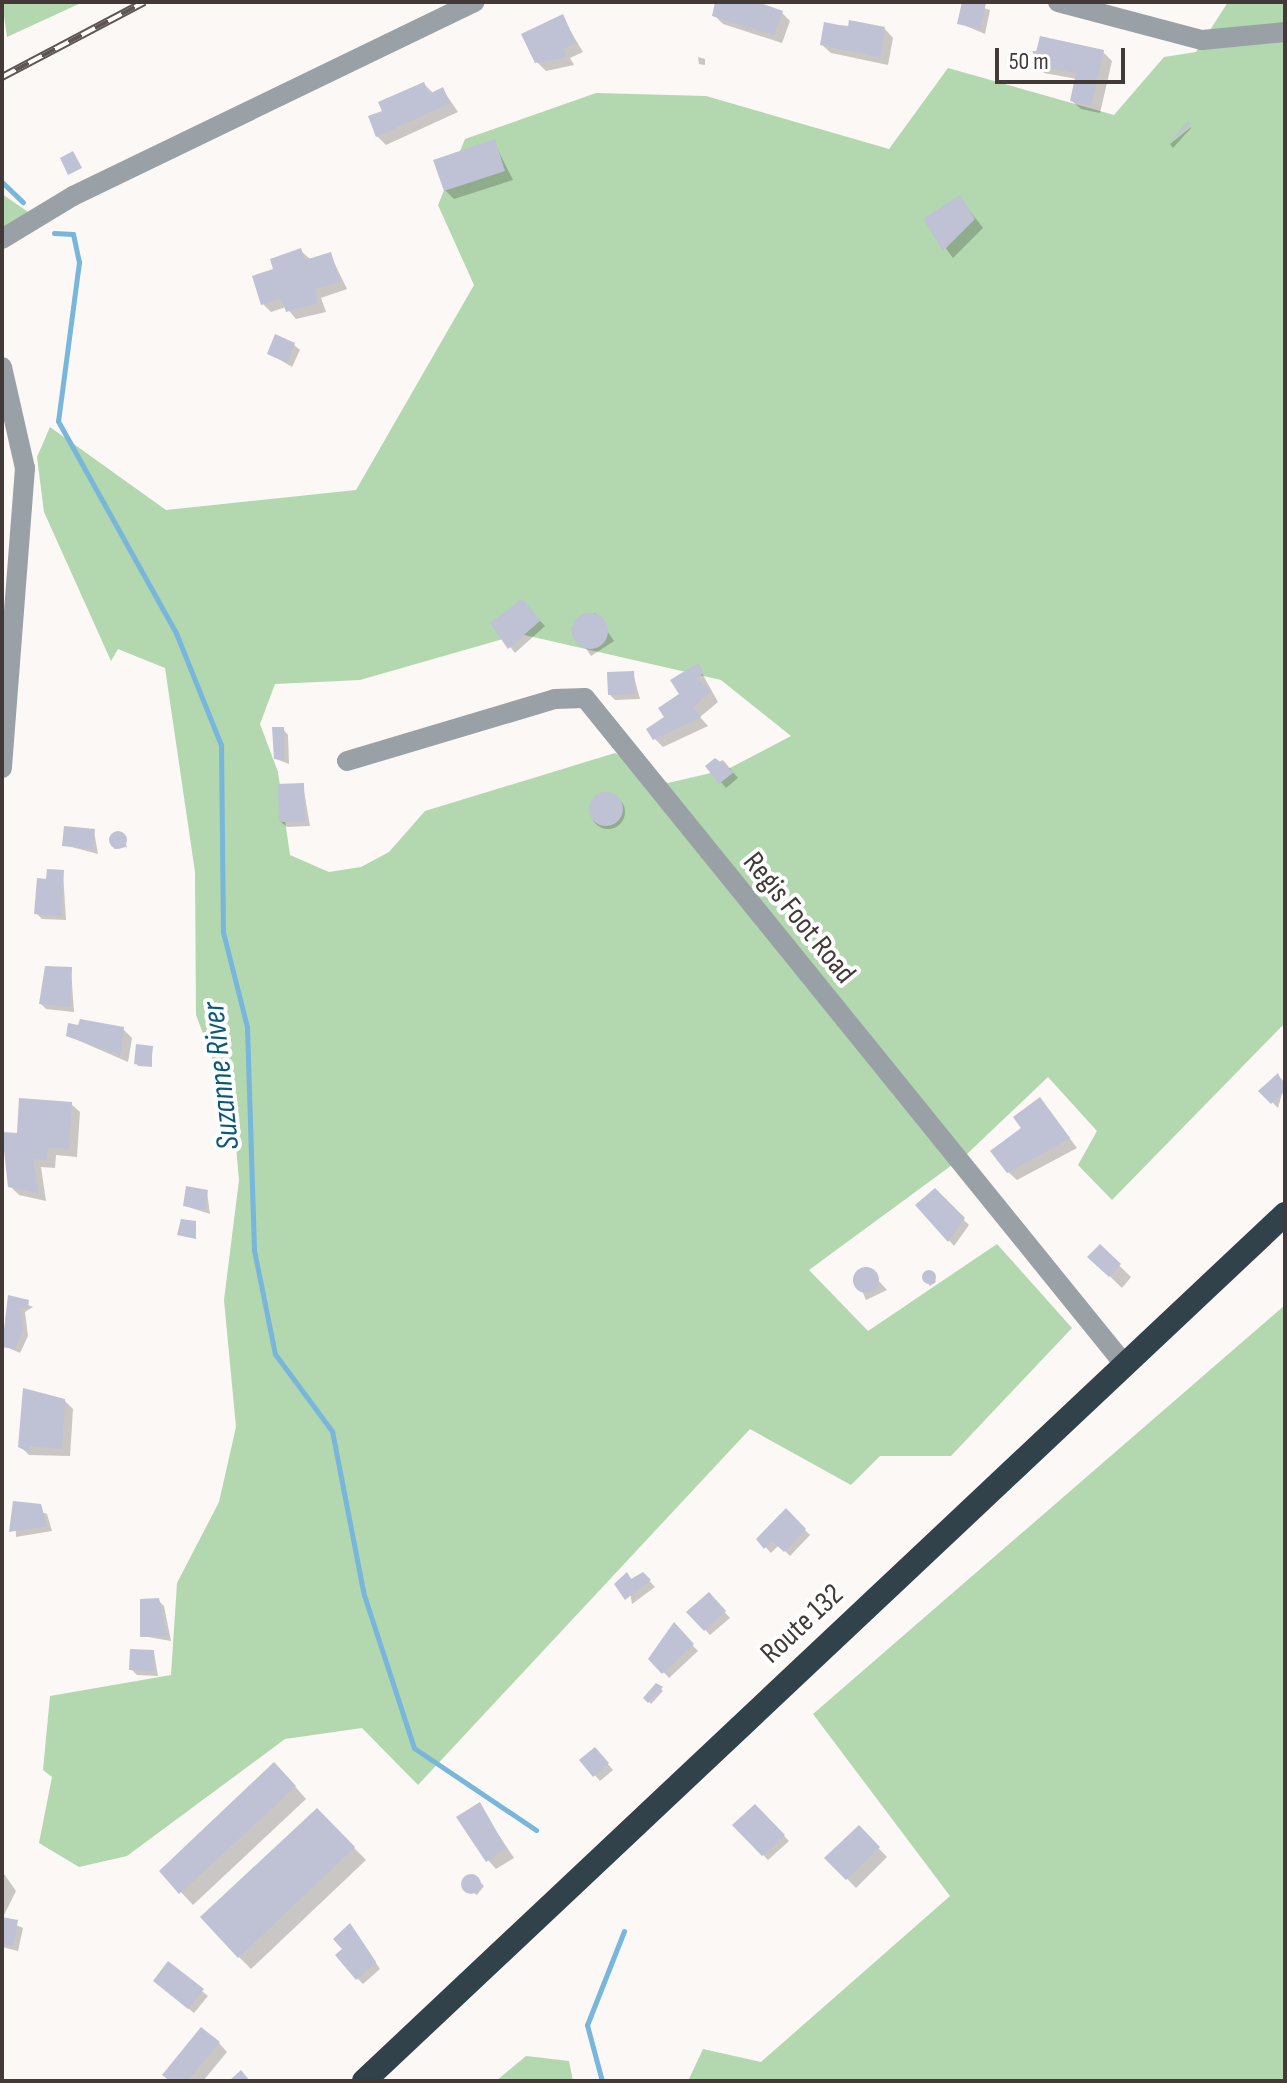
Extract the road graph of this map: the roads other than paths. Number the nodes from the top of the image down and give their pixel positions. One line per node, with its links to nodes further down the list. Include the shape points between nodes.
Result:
1 (475, 2): 4 (street, via 73,196)
2 (1058, 2): 3 (street, via 1202,40)
3 (1285, 32)
4 (2, 239)
5 (2, 367): 7 (street, via 25,468)
6 (347, 761): 9 (street, Regis Foot Road, via 555,699 585,698)
7 (2, 768)
8 (1285, 1214): 9 (highway, Route 132)
9 (1125, 1365): 10 (highway, Route 132)
10 (364, 2081)

